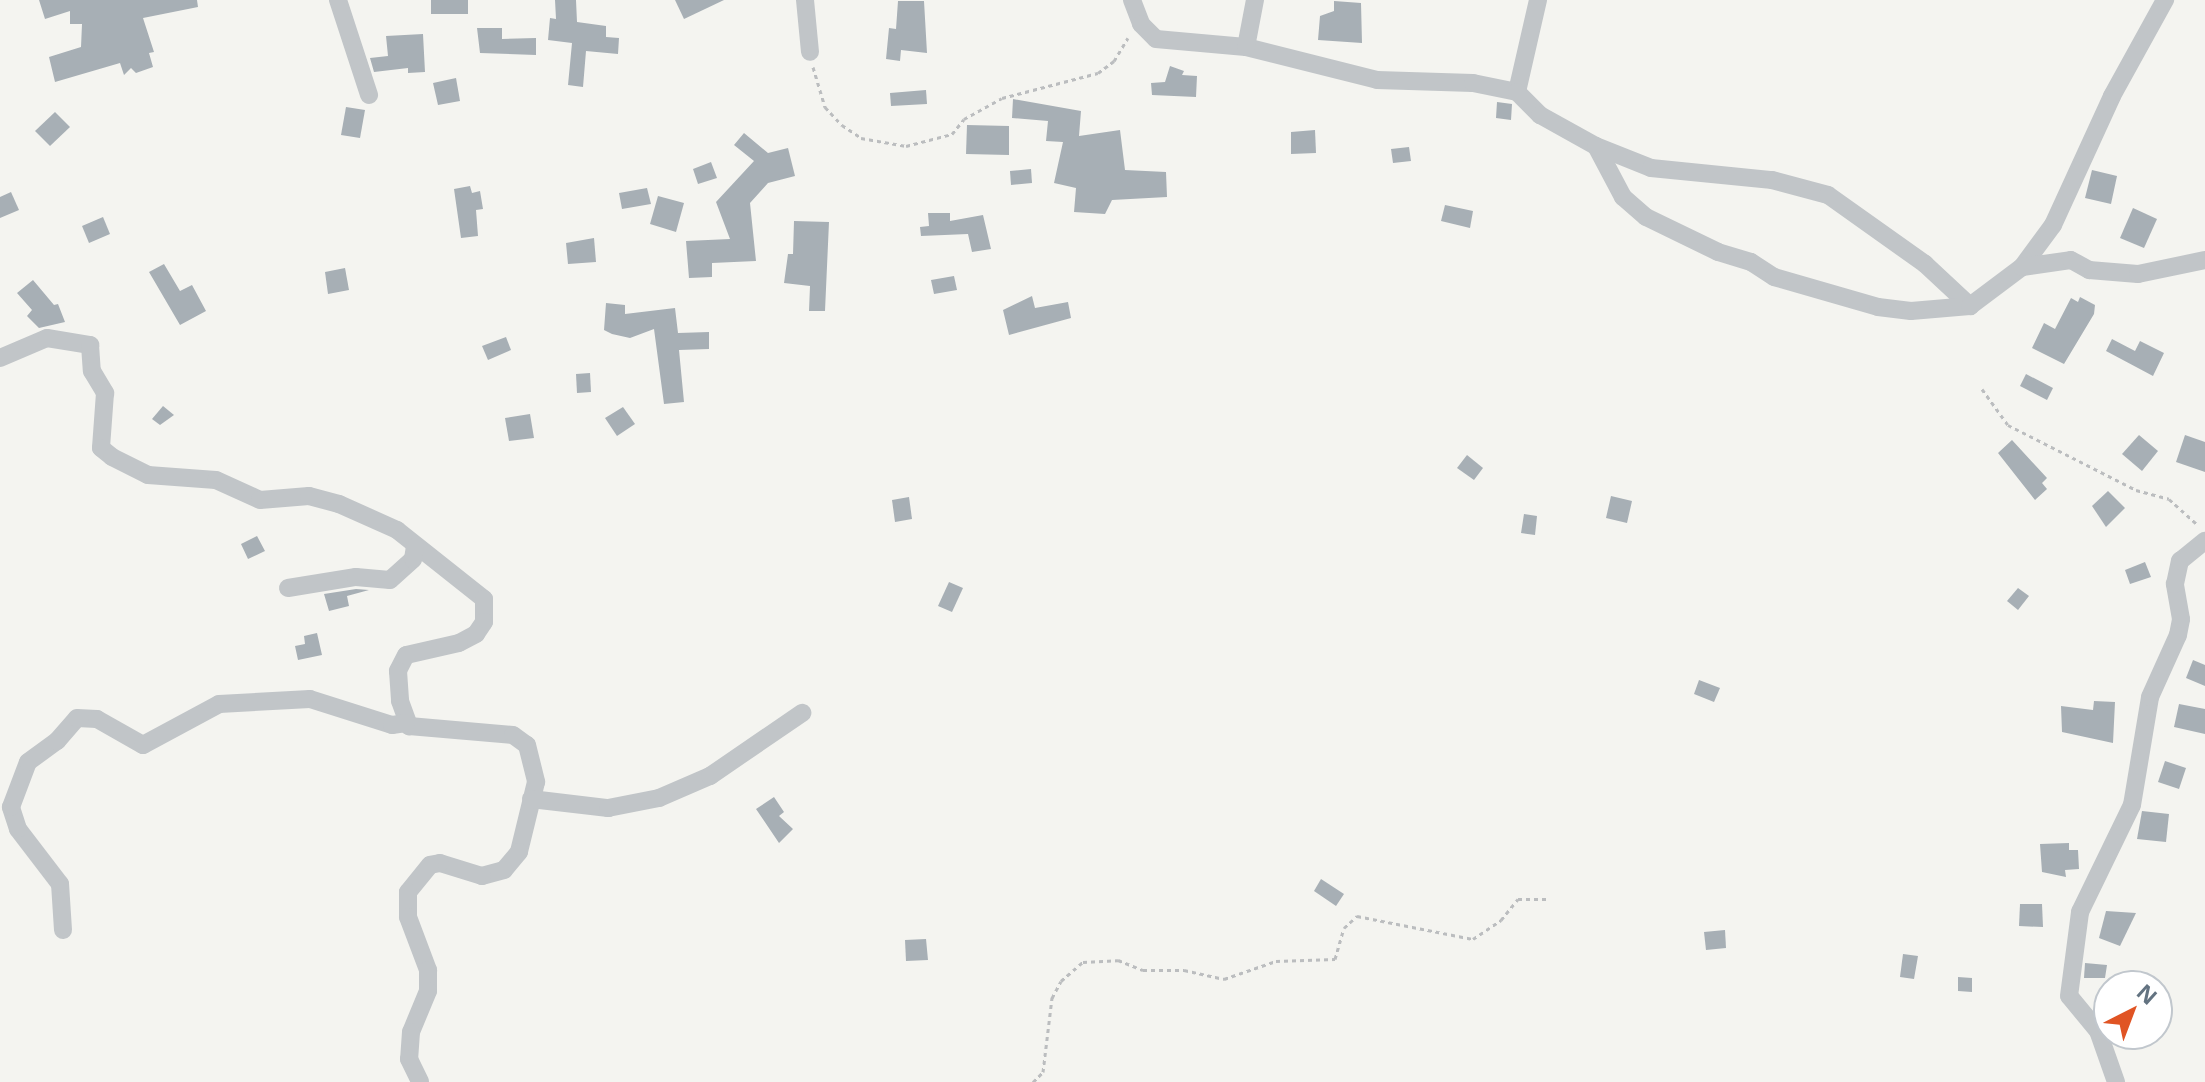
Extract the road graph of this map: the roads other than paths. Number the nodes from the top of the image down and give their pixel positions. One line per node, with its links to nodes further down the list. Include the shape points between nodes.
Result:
1 (338, 0): 10 (street)
2 (805, 0): 8 (street)
3 (1255, 0): 7 (street)
4 (1538, 0): 9 (street)
5 (2165, 0): 13 (street, via 2112,96 2053,225)
6 (1132, 2): 7 (street, via 1141,24 1156,39)
7 (1246, 47): 9 (street, via 1377,80 1473,83)
8 (810, 52)
9 (1517, 92): 11 (street, via 1540,115)
10 (369, 95)
11 (1596, 146): 14 (street, via 1651,168 1772,180 1828,195 1935,272); 14 (street, via 1623,197 1646,217 1774,277 1878,307 1911,311)
12 (2205, 260): 13 (street, via 2126,275 2089,270 2071,260)
13 (2022, 267): 14 (street)
14 (1970, 306)
15 (0, 358): 17 (street, via 47,338 90,345 92,371 105,393 101,448 112,457 148,475 216,480 260,500 299,496 339,504 397,530)
16 (2205, 541): 24 (street, via 2180,561 2175,584 2178,635 2150,697 2132,805 2080,912 2069,996 2098,1031)
17 (415, 547): 18 (street, via 413,559 390,580 356,577); 20 (street, via 479,593 486,607 482,628 469,639 402,658 398,683)
18 (288, 588)
19 (802, 713): 21 (street, via 710,776 659,798 608,808)
20 (406, 723): 21 (street, via 420,729 522,739 535,765); 22 (street, via 392,725 310,699 219,704 143,745 97,719 77,718 28,762 11,807 18,829 60,884)
21 (531, 799): 23 (street, via 519,852 504,870 482,876 440,863 430,865 408,892 408,917 428,970 428,991 409,1059)
22 (63, 930)
23 (420, 1082)
24 (2116, 1082)

